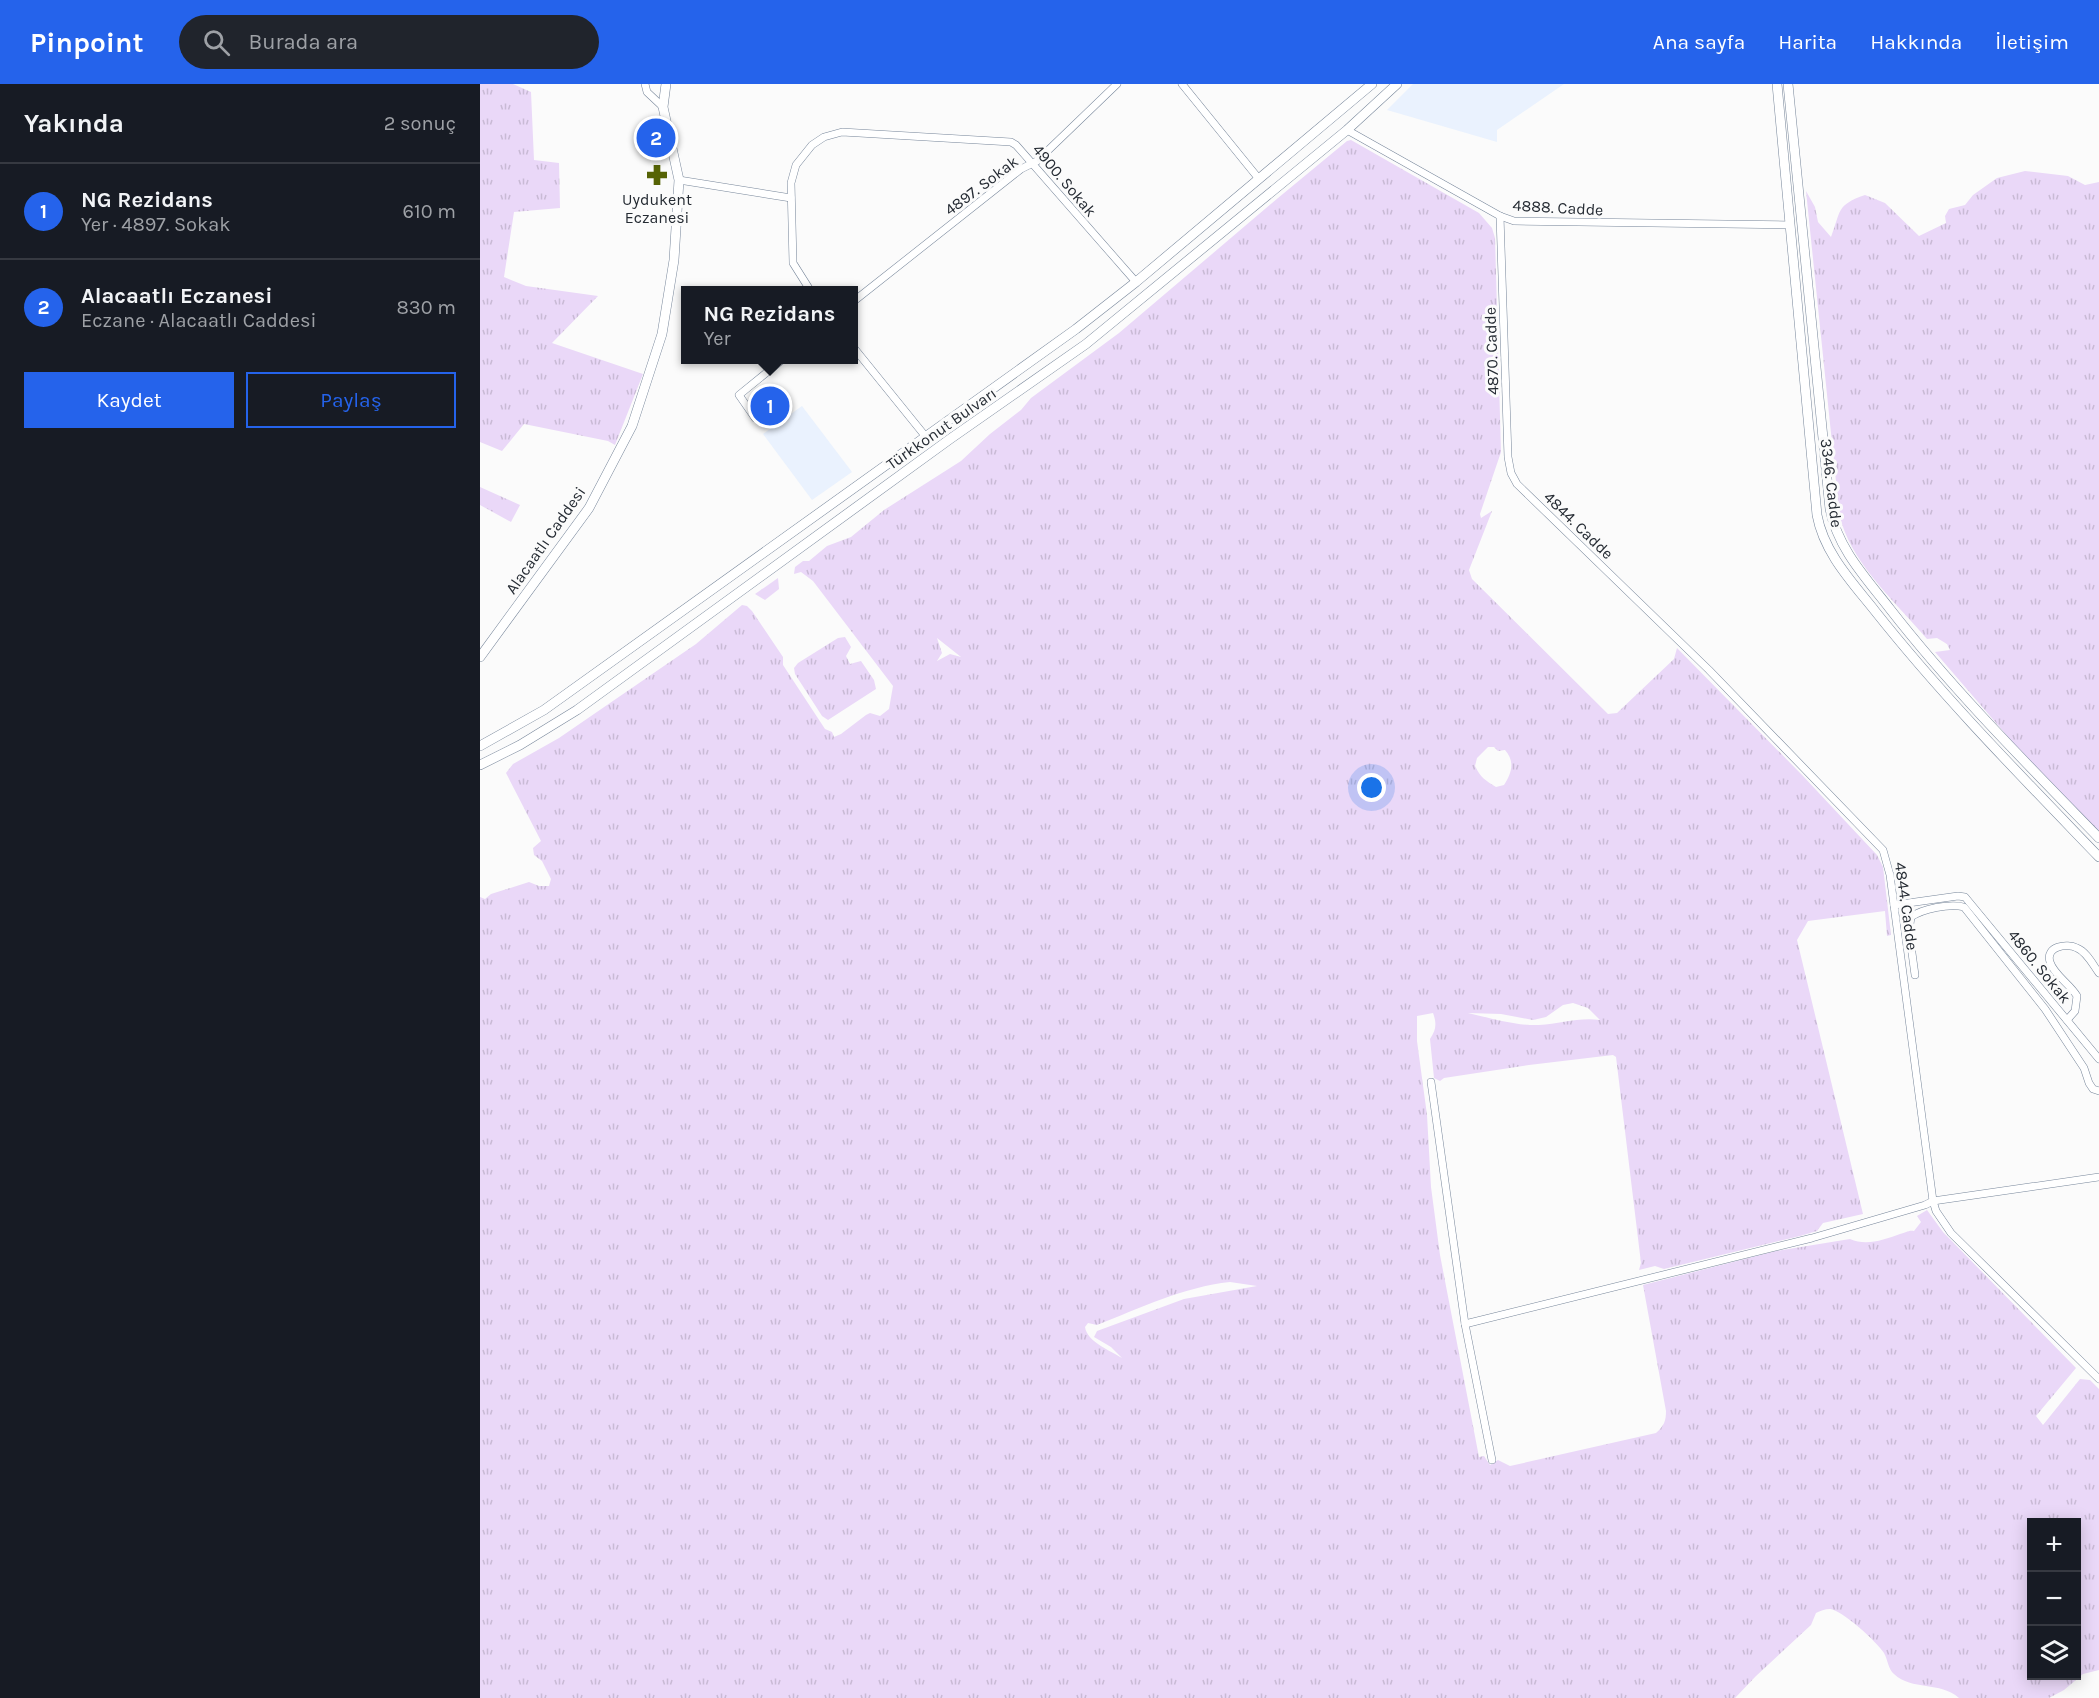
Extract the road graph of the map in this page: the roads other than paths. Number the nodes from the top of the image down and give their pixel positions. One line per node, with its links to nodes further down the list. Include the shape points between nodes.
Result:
1 (645, 84): 9 (street, via 647,92)
2 (666, 84): 9 (street, Alacaatlı Caddesi)
3 (1118, 84): 11 (street, 4897. Sokak)
4 (1182, 84): 12 (street)
5 (1371, 84): 12 (street, Türkkonut Bulvarı)
6 (1397, 84): 10 (street, Türkkonut Bulvarı)
7 (1777, 84): 16 (street, 3346. Cadde)
8 (1788, 84): 28 (street, 3346. Cadde, via 1830,509 1837,535 1849,557 1920,648 2010,748)
9 (663, 107): 13 (street, Alacaatlı Caddesi)
10 (1347, 130): 15 (street, 4888. Cadde); 27 (street, Türkkonut Bulvarı, via 1086,344 577,710)
11 (1031, 164): 14 (street, 4900. Sokak, via 1020,147 1011,142 842,132 819,139 796,165); 17 (street, 4900. Sokak); 19 (street, 4897. Sokak)
12 (1259, 179): 17 (street, Türkkonut Bulvarı)
13 (679, 180): 14 (street); 25 (street, Alacaatlı Caddesi, via 674,260 662,334 632,426 589,508)
14 (791, 198): 18 (street, 4900. Sokak, via 793,263)
15 (1500, 216): 16 (street, 4888. Cadde, via 1521,221); 24 (street, 4870. Cadde, via 1508,456)
16 (1790, 225): 29 (street, 3346. Cadde, via 1817,515 1828,547 1907,652)
17 (1136, 282): 23 (street, Türkkonut Bulvarı)
18 (807, 286)
19 (858, 298)
20 (858, 353): 23 (street)
21 (777, 364): 22 (street, via 739,396)
22 (755, 418)
23 (926, 436): 26 (street, Türkkonut Bulvarı, via 544,710)
24 (1517, 484): 30 (street, 4844. Cadde, via 1709,670 1883,850)
25 (480, 657)
26 (480, 746)
27 (480, 765)
28 (2099, 838)
29 (2099, 857)
30 (1894, 905): 33 (street, 4860. Sokak, via 1965,897); 38 (street, 4844. Cadde)
31 (2099, 973): 33 (street, via 2077,948 2066,945 2051,951 2050,964 2077,996 2075,1011)
32 (1915, 975): 36 (street, via 1911,917 1957,904 1964,906 2045,1009 2085,1068 2093,1089)
33 (2067, 1020): 34 (street, 4860. Sokak)
34 (2099, 1059)
35 (1431, 1082): 39 (street)
36 (2099, 1090)
37 (2099, 1177): 38 (street)
38 (1933, 1201): 39 (street, via 1812,1239); 40 (street, 4844. Cadde, via 1951,1233)
39 (1465, 1324): 41 (street)
40 (2099, 1379)
41 (1492, 1460)

